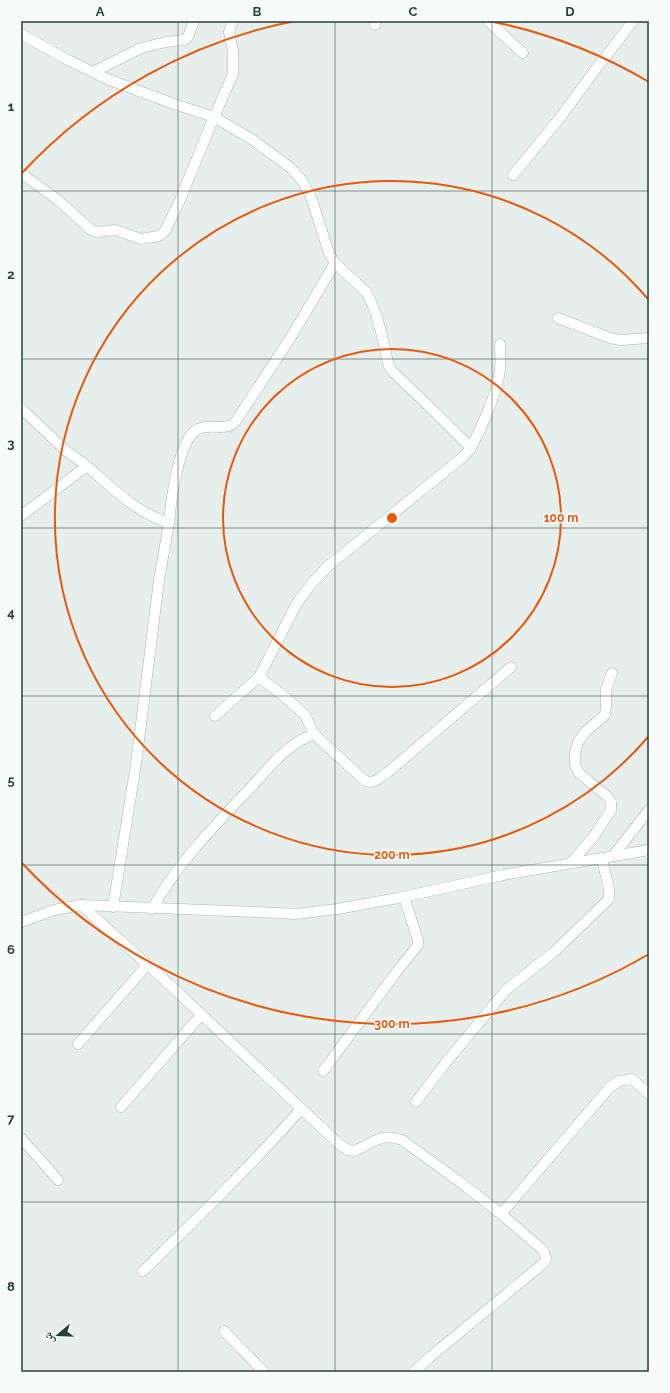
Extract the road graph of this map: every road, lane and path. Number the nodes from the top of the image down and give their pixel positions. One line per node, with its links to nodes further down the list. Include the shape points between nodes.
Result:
1 (194, 21): 7 (street, via 188,37 184,40 141,48)
2 (233, 21): 8 (street, via 229,32 233,51 233,74)
3 (488, 21): 6 (street)
4 (633, 21): 10 (street)
5 (21, 34): 7 (street)
6 (523, 53)
7 (93, 72): 8 (street)
8 (214, 117): 9 (street, via 180,200 165,231 159,236 141,239 115,230 91,230 58,200); 11 (street, via 253,140 292,168 311,197 325,243)
9 (21, 173)
10 (513, 175)
11 (335, 263): 16 (street, via 369,297 392,372); 19 (street, via 291,337 236,421 229,426 200,428 190,437 176,475)
12 (558, 318): 13 (street, via 610,338)
13 (649, 338)
14 (500, 344): 16 (street, via 500,370 496,387)
15 (21, 408): 17 (street, via 65,450)
16 (471, 448): 22 (street, via 312,583 297,603)
17 (87, 466): 18 (street); 19 (street, via 120,495 147,514)
18 (21, 516)
19 (169, 523): 32 (street, via 159,580 134,778)
20 (511, 667): 24 (street, via 387,773 372,782 363,779)
21 (612, 674): 29 (street, via 606,690 604,715 586,730 578,742 575,753 575,765 579,773 608,796 611,810 594,836)
22 (259, 677): 23 (street); 24 (street, via 305,715)
23 (215, 716)
24 (314, 734): 33 (street, via 304,737 284,753 240,798 164,887)
25 (649, 810): 27 (street)
26 (649, 850): 27 (street)
27 (613, 856): 28 (street)
28 (602, 859): 29 (street); 40 (street, via 609,899 554,952 507,989 446,1061)
29 (571, 863): 30 (street, via 502,875)
30 (404, 897): 33 (street, via 295,914); 38 (street, via 418,945)
31 (81, 905): 32 (street); 34 (street, via 54,910); 35 (street)
32 (113, 907): 33 (street)
33 (152, 909)
34 (21, 922)
35 (147, 965): 36 (street); 37 (street)
36 (201, 1016): 41 (street); 42 (street)
37 (78, 1044)
38 (323, 1071)
39 (649, 1094): 45 (street, via 632,1079 619,1081 610,1087)
40 (416, 1102)
41 (121, 1107)
42 (302, 1109): 45 (street, via 348,1150 361,1149 383,1137 402,1140); 46 (street, via 224,1192)
43 (21, 1138): 44 (street)
44 (58, 1180)
45 (501, 1214): 49 (street, via 543,1250 545,1262)
46 (142, 1272)
47 (224, 1331): 48 (street)
48 (264, 1372)
49 (414, 1372)

